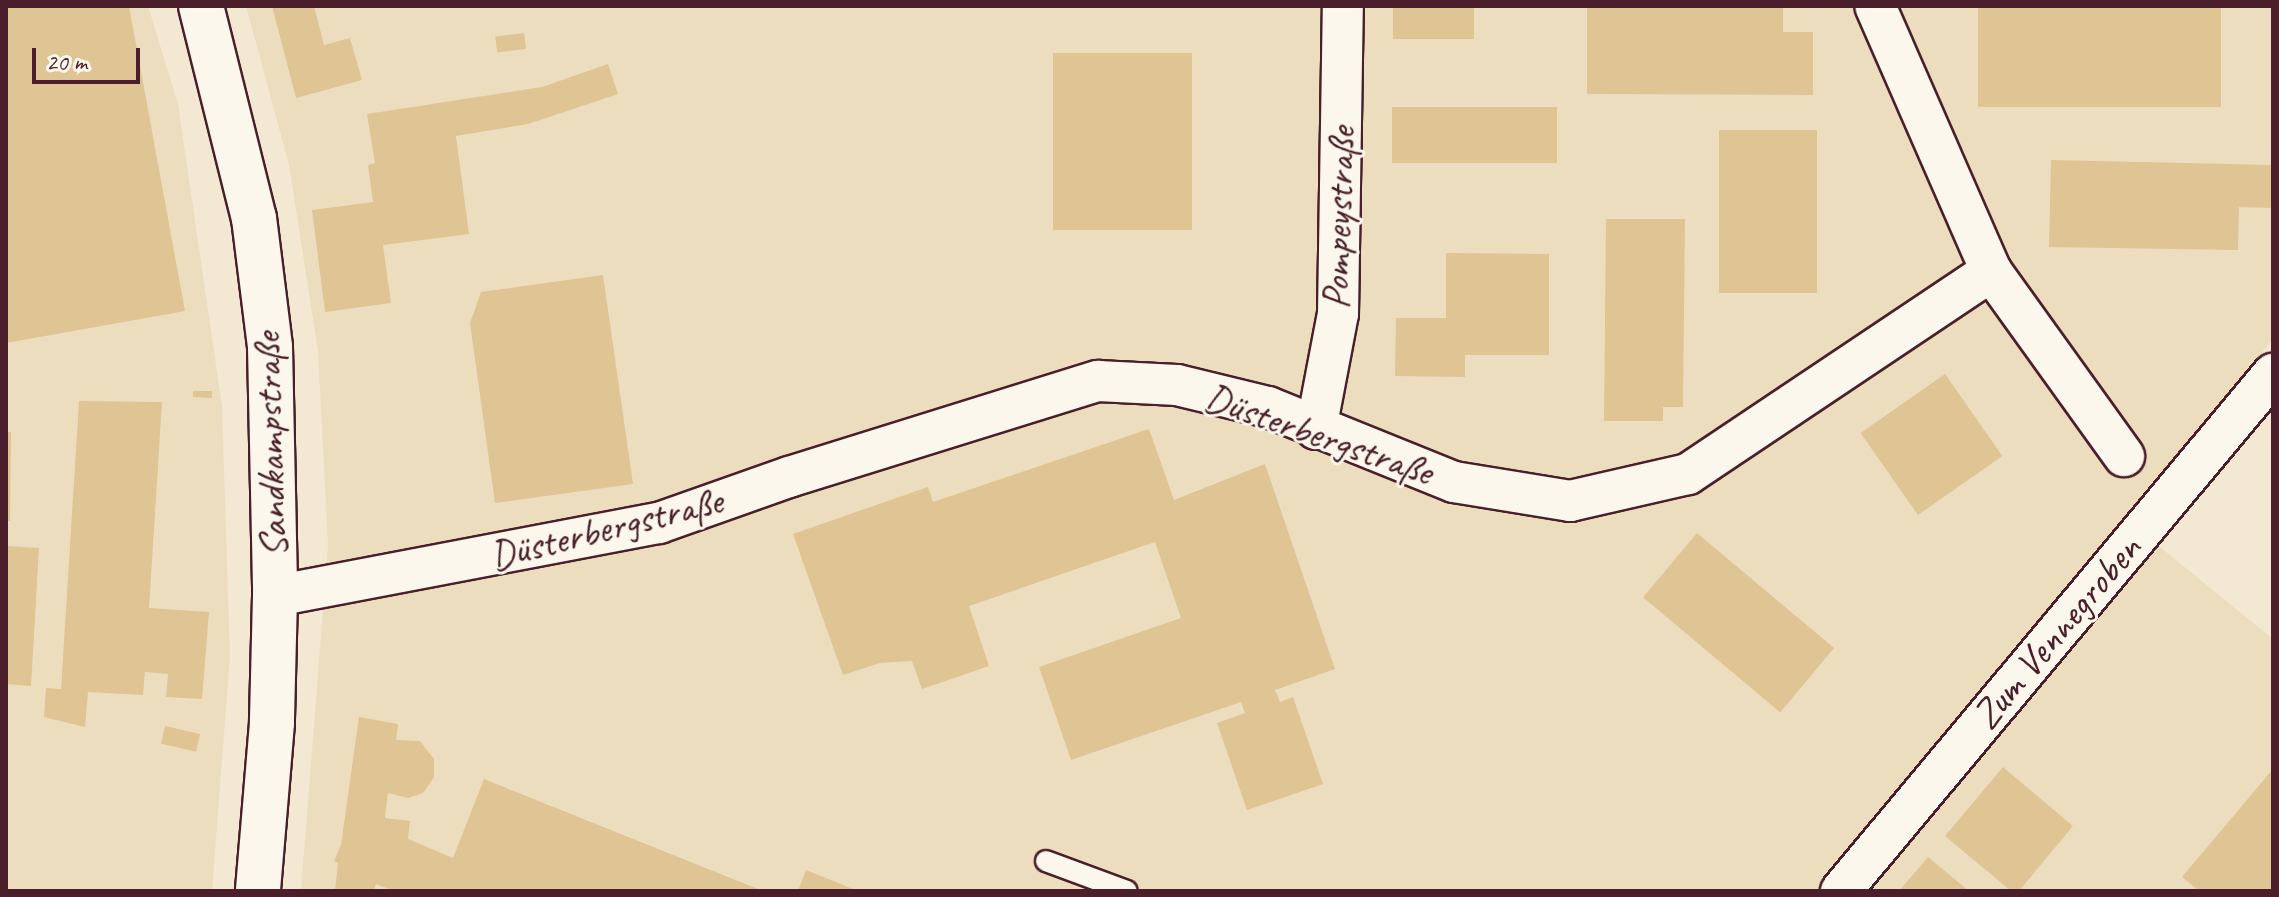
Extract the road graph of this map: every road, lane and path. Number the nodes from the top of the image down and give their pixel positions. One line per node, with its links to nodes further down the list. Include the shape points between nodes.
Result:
1 (201, 6): 8 (street, Sandkampstraße, via 251,203 261,275 270,347)
2 (1343, 6): 6 (street, Pompeystraße, via 1338,314)
3 (1875, 6): 4 (street)
4 (1991, 271): 6 (street, Düsterbergstraße, via 1688,474 1570,501 1454,482); 7 (street)
5 (2273, 374): 12 (street, Zum Vennegroben)
6 (1316, 429): 8 (street, Düsterbergstraße, via 1268,407 1177,385 1098,381 659,523)
7 (2124, 456)
8 (275, 596): 10 (street, Sandkampstraße, via 272,723)
9 (1046, 861): 11 (lane)
10 (258, 891)
11 (1127, 891)
12 (1841, 891)

